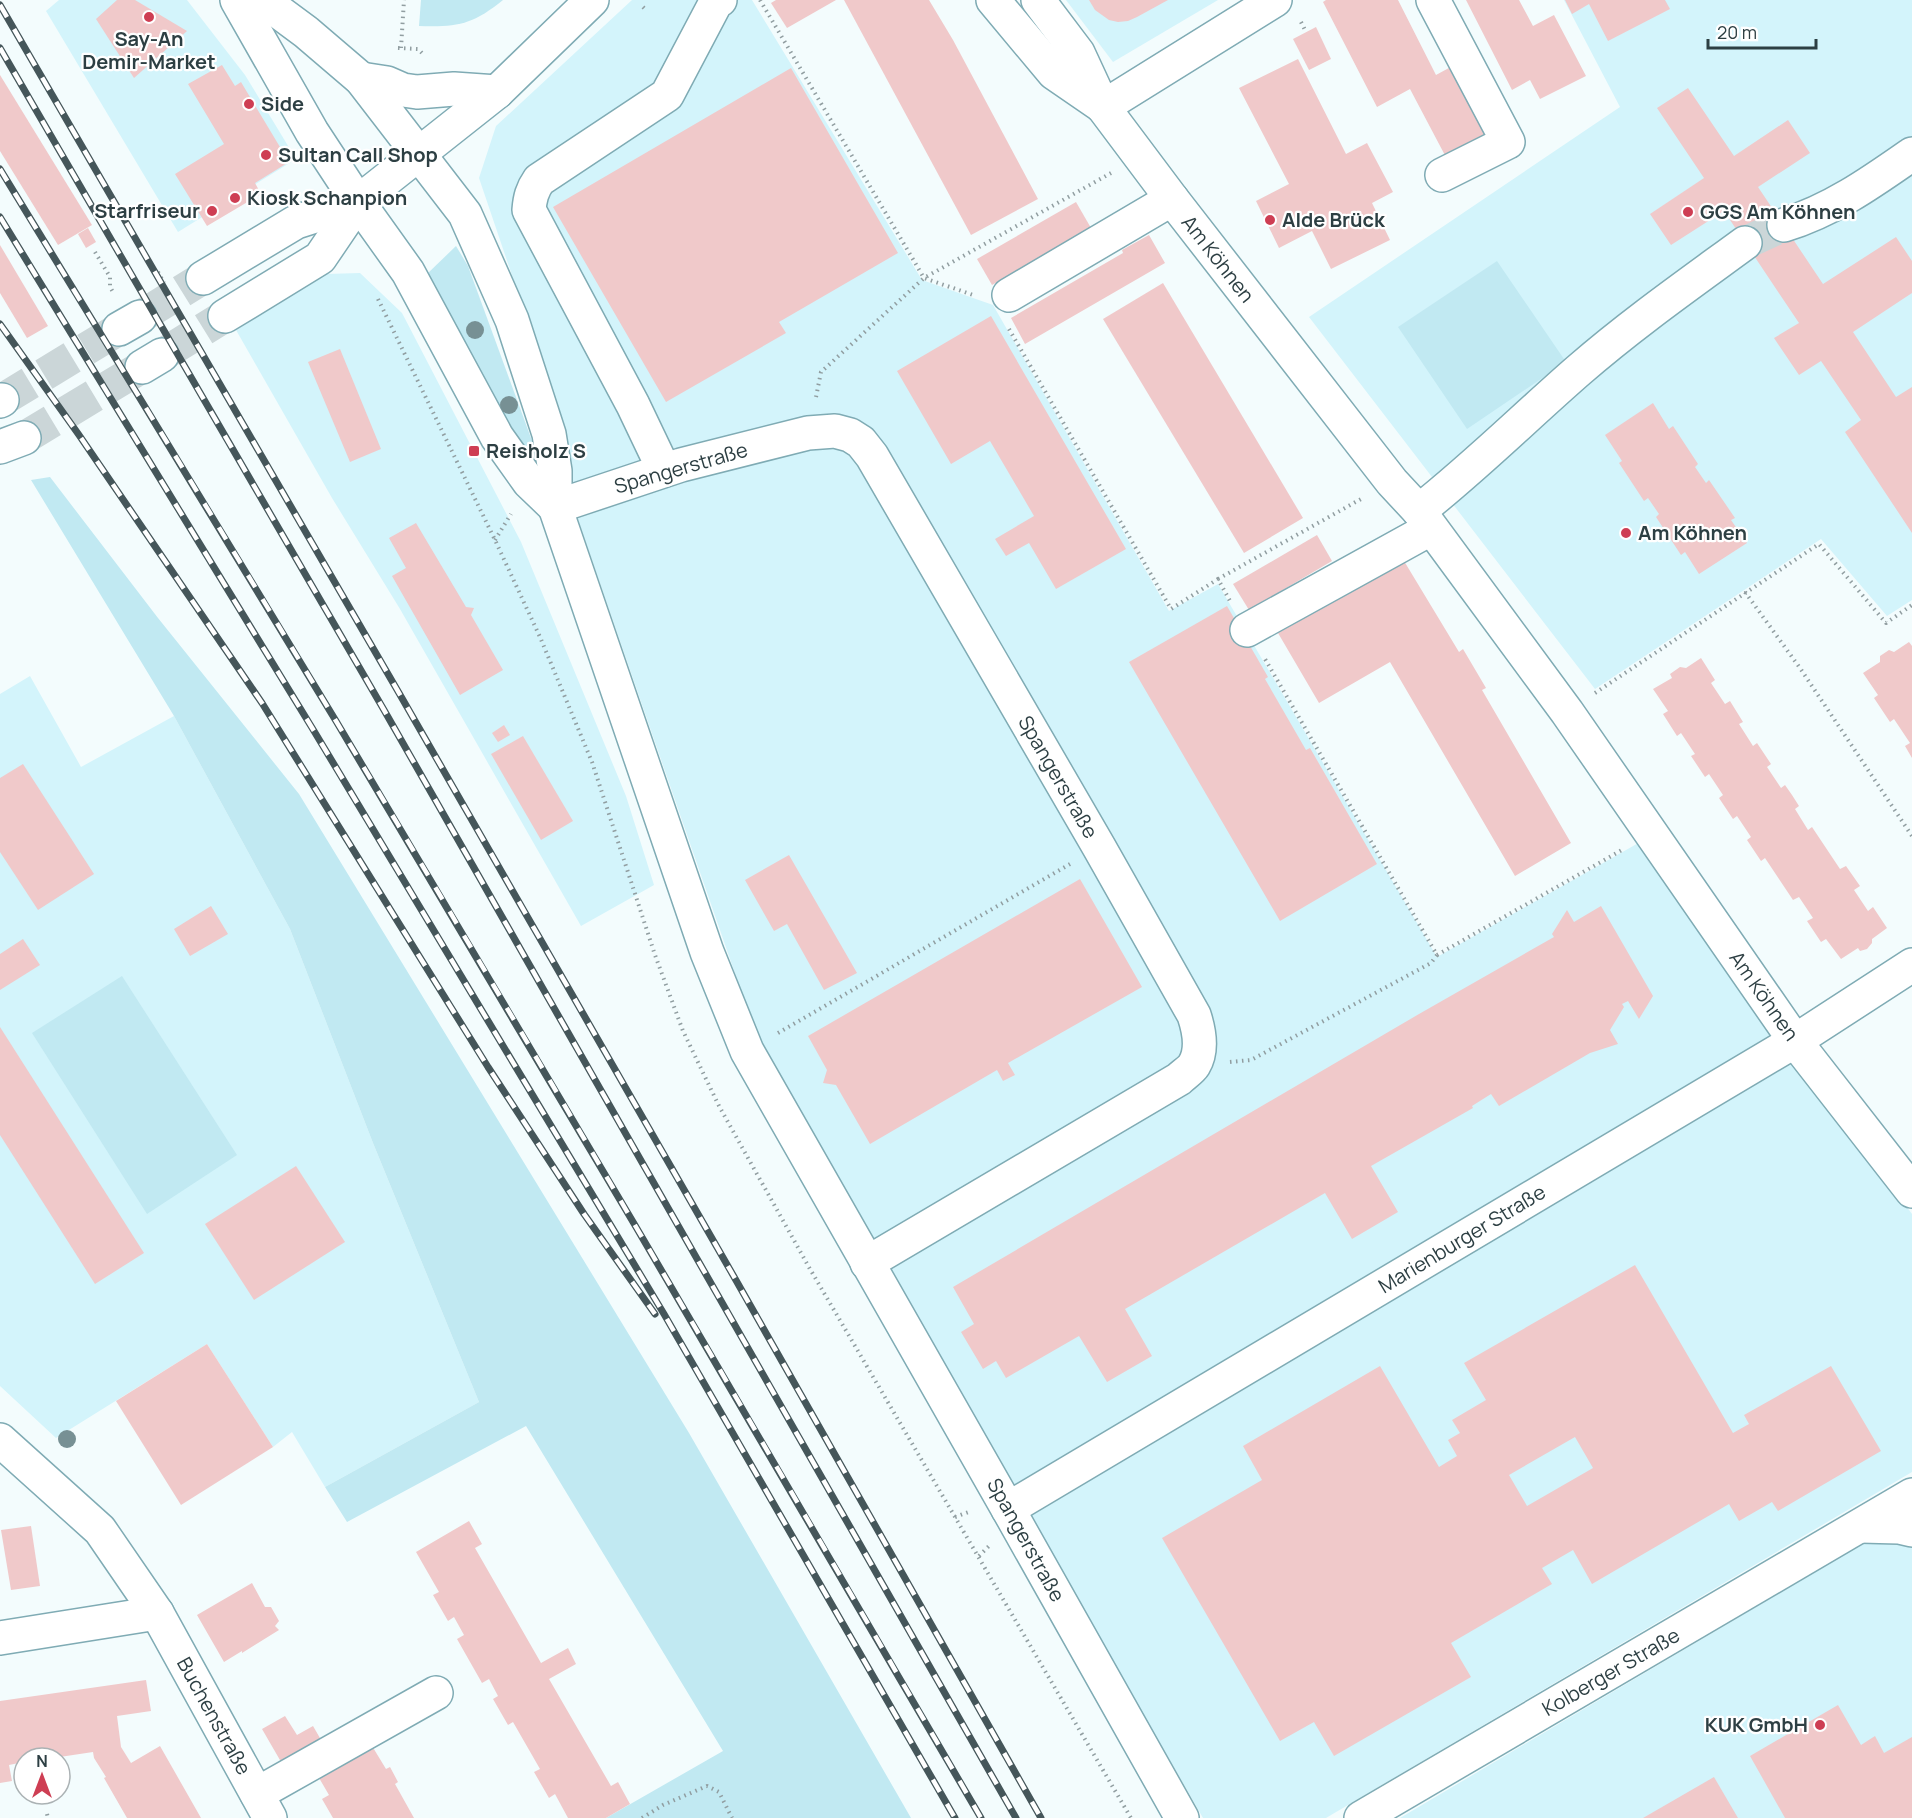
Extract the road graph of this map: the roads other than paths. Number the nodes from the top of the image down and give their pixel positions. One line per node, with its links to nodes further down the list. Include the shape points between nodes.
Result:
1 (237, 0): 16 (street, Spangerstraße, via 312,132)
2 (254, 0): 9 (street, Spangerstraße, via 297,25)
3 (592, 0): 10 (street)
4 (720, 0): 22 (street, via 667,95 539,180 530,199 529,210)
5 (993, 0): 11 (street, Am Köhnen, via 1054,73)
6 (1038, 0): 11 (street, Am Köhnen, via 1078,53)
7 (1275, 0): 11 (street)
8 (1433, 0): 14 (street, via 1508,142)
9 (361, 79): 10 (street, via 417,92); 13 (street, Spangerstraße)
10 (497, 92): 13 (street)
11 (1103, 107): 15 (street, Am Köhnen)
12 (1912, 154): 17 (street, via 1854,195)
13 (418, 155): 16 (street); 23 (street, Spangerstraße, via 465,214 512,320 549,434)
14 (1442, 176)
15 (1172, 199): 20 (street); 24 (street, Am Köhnen)
16 (358, 202): 19 (street, via 296,222); 21 (street, via 320,258); 23 (street, Spangerstraße, via 408,272 497,437 529,482)
17 (1784, 225)
18 (1745, 243): 24 (street, via 1580,370 1444,492)
19 (203, 279)
20 (999, 306)
21 (225, 316)
22 (664, 470): 23 (street, Spangerstraße); 29 (street, Spangerstraße, via 808,433 836,431 861,442 1099,847 1194,1015 1199,1031 1194,1066 1179,1079)
23 (555, 507): 29 (street, Spangerstraße, via 707,952 747,1051)
24 (1425, 520): 25 (street); 27 (street, Am Köhnen, via 1567,712)
25 (1247, 630)
26 (1912, 965): 27 (street, Marienburger Straße)
27 (1795, 1041): 28 (street, Am Köhnen); 32 (street, Marienburger Straße)
28 (1912, 1191)
29 (867, 1263): 32 (street, Spangerstraße)
30 (0, 1440): 35 (street, Buchenstraße, via 100,1530)
31 (1912, 1495): 33 (street, Kolberger Straße)
32 (1008, 1509): 39 (street, Spangerstraße)
33 (1861, 1526): 34 (street); 40 (street, Kolberger Straße)
34 (1912, 1530)
35 (157, 1613): 36 (street); 38 (street, Buchenstraße)
36 (0, 1638)
37 (436, 1693): 38 (street)
38 (264, 1806)
39 (1182, 1818)
40 (1361, 1818)

